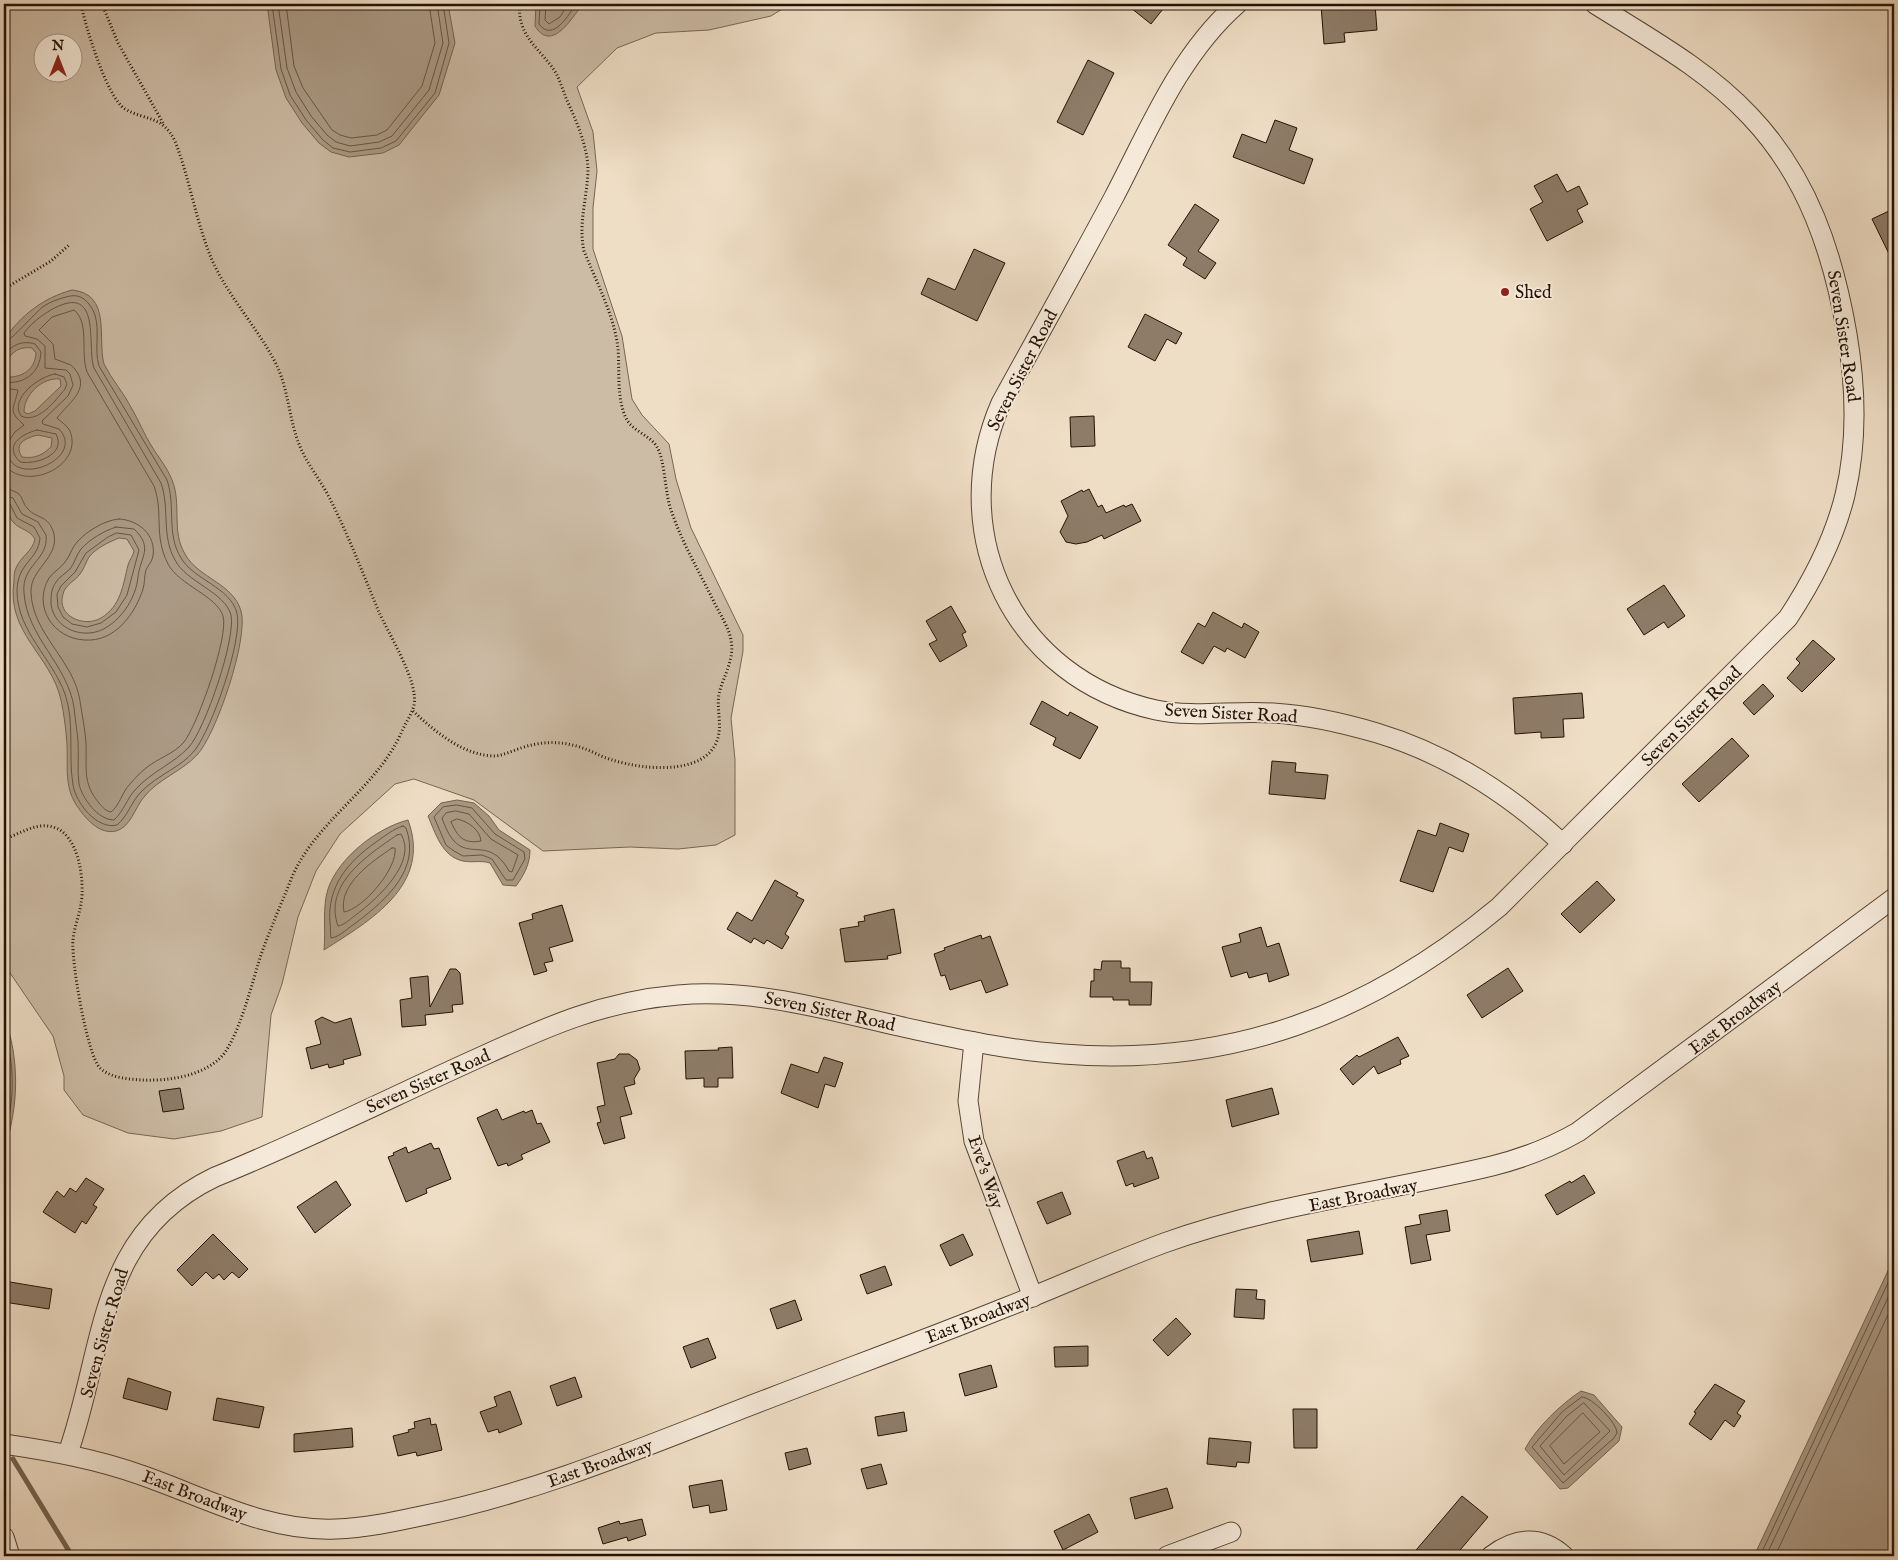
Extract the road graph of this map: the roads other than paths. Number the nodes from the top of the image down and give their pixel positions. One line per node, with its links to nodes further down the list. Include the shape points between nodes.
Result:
1 (1237, 4): 3 (street, Seven Sister Road, via 1210,30 1183,68 995,417 983,460 980,498 984,535 993,571 1009,605 1037,642 1072,674 1104,693 1140,706 1176,713 1273,713 1326,720 1378,733 1445,760 1476,777 1535,819)
2 (1594, 4): 3 (street, Seven Sister Road, via 1681,58 1730,97 1770,140 1792,171 1815,214 1834,268 1854,386 1854,441 1845,495 1834,530 1816,571 1788,618)
3 (1563, 844): 5 (street, Seven Sister Road, via 1499,907 1424,965 1348,1005 1296,1026 1250,1040 1156,1055 1061,1054)
4 (1894, 898): 6 (street, East Broadway, via 1578,1132 1550,1148 1473,1171 1265,1214 1186,1236)
5 (974, 1042): 6 (street, Eve's Way, via 968,1101 974,1140); 8 (street, Seven Sister Road, via 795,1001 757,996 680,995 642,999 567,1018 214,1177 164,1210 143,1232 126,1258 114,1286)
6 (1032, 1297): 8 (street, East Broadway, via 544,1483 454,1510 372,1526 318,1529 275,1524 208,1502 143,1475)
7 (4, 1444): 8 (street, East Broadway)
8 (68, 1453)
9 (1231, 1532): 12 (street)
10 (4, 1537): 11 (street)
11 (10, 1556)
12 (1167, 1556)
13 (1491, 1556): 14 (street, via 1517,1541 1533,1541)
14 (1564, 1556)

